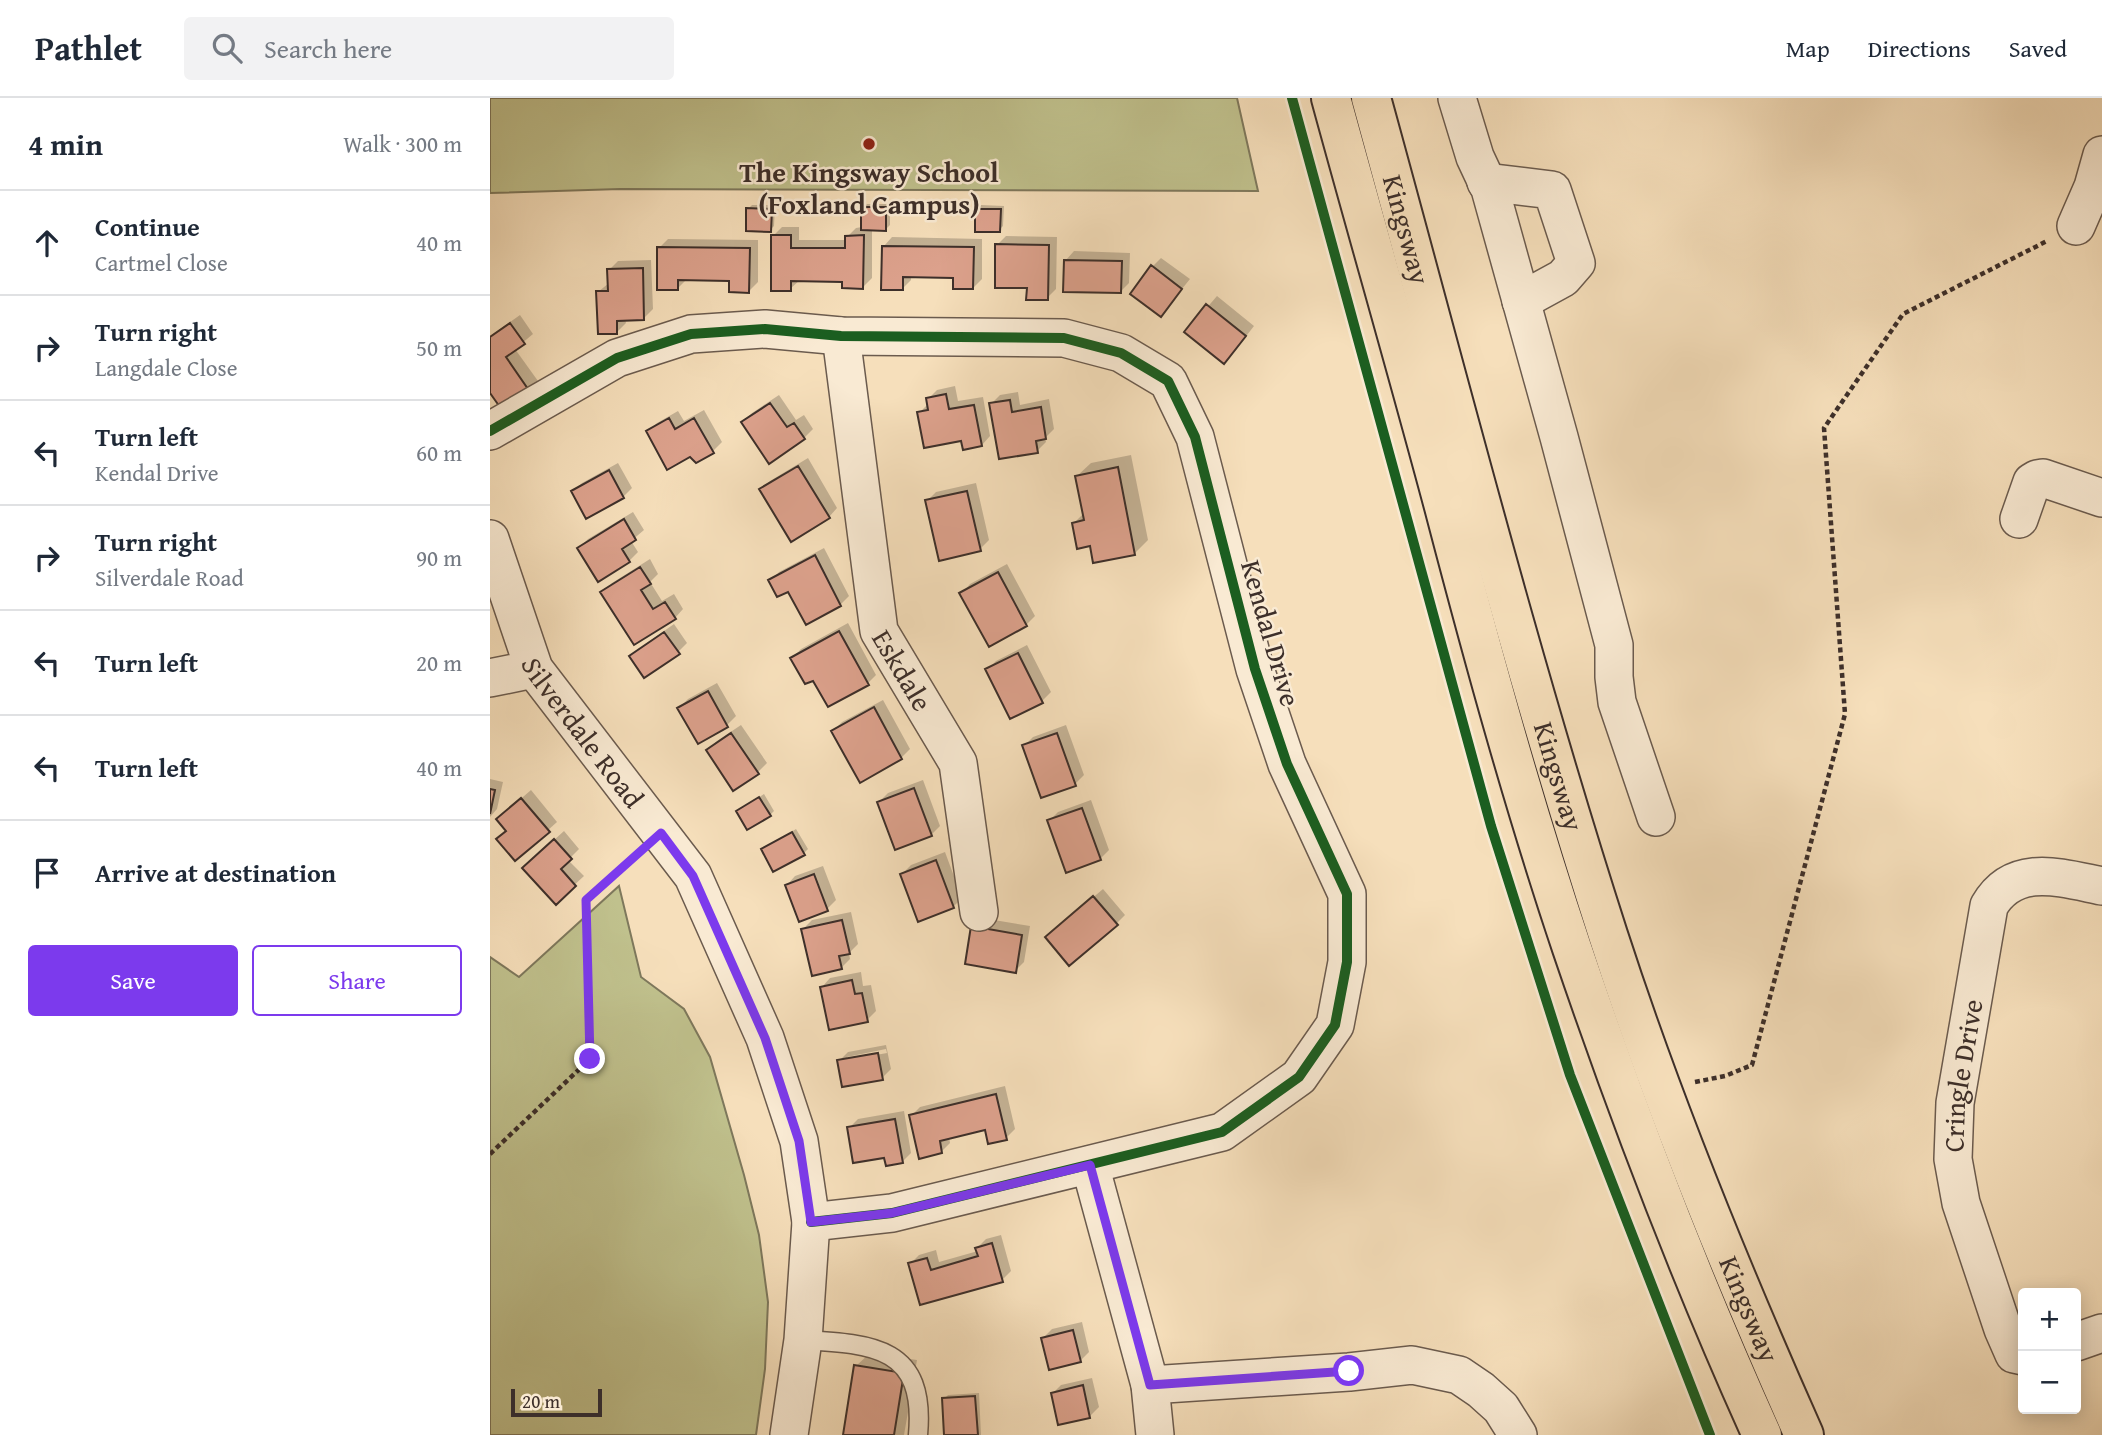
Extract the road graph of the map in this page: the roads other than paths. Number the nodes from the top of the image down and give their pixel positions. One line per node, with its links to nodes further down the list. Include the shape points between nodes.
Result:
1 (1331, 98): 29 (highway, Kingsway, via 1475,628 1571,945 1686,1259)
2 (1371, 98): 30 (highway, Kingsway, via 1517,636 1609,936 1723,1248)
3 (1457, 98): 5 (street)
4 (2102, 155): 6 (street)
5 (1486, 182): 7 (street); 7 (street, via 1552,190 1576,263 1563,278)
6 (2076, 226)
7 (1521, 301): 15 (street, via 1614,645 1617,702)
8 (841, 336): 9 (street, Kendal Drive, via 765,328 691,334 617,358); 17 (street, Eskdale, via 879,631 958,763); 18 (street, Kendal Drive, via 1064,338 1121,353 1168,381 1195,437 1255,669 1287,764 1348,894 1347,962 1335,1025 1299,1077 1222,1132)
9 (490, 431)
10 (2102, 498): 11 (street, via 2036,479)
11 (2019, 519)
12 (490, 539): 13 (street, Silverdale Road)
13 (534, 669): 14 (street); 19 (street, Silverdale Road, via 693,876 765,1038 799,1141)
14 (490, 678)
15 (1656, 817)
16 (2102, 886): 23 (street, Cringle Drive, via 2032,876 2012,883 1995,895 1989,906 1955,1103 1953,1159 1961,1203 2003,1329)
17 (979, 912)
18 (1090, 1165): 19 (street, Kendal Drive, via 892,1213); 24 (street)
19 (811, 1222): 21 (street, Silverdale Road)
20 (2102, 1333): 22 (street)
21 (803, 1340): 25 (street, Silverdale Road); 26 (lane, via 855,1343 888,1354 905,1368 918,1400)
22 (2081, 1340)
23 (2018, 1355)
24 (1150, 1385): 27 (street); 28 (street, via 1412,1365 1459,1375 1470,1382 1501,1408)
25 (789, 1435)
26 (918, 1435)
27 (1155, 1435)
28 (1518, 1435)
29 (1762, 1435)
30 (1804, 1435)

